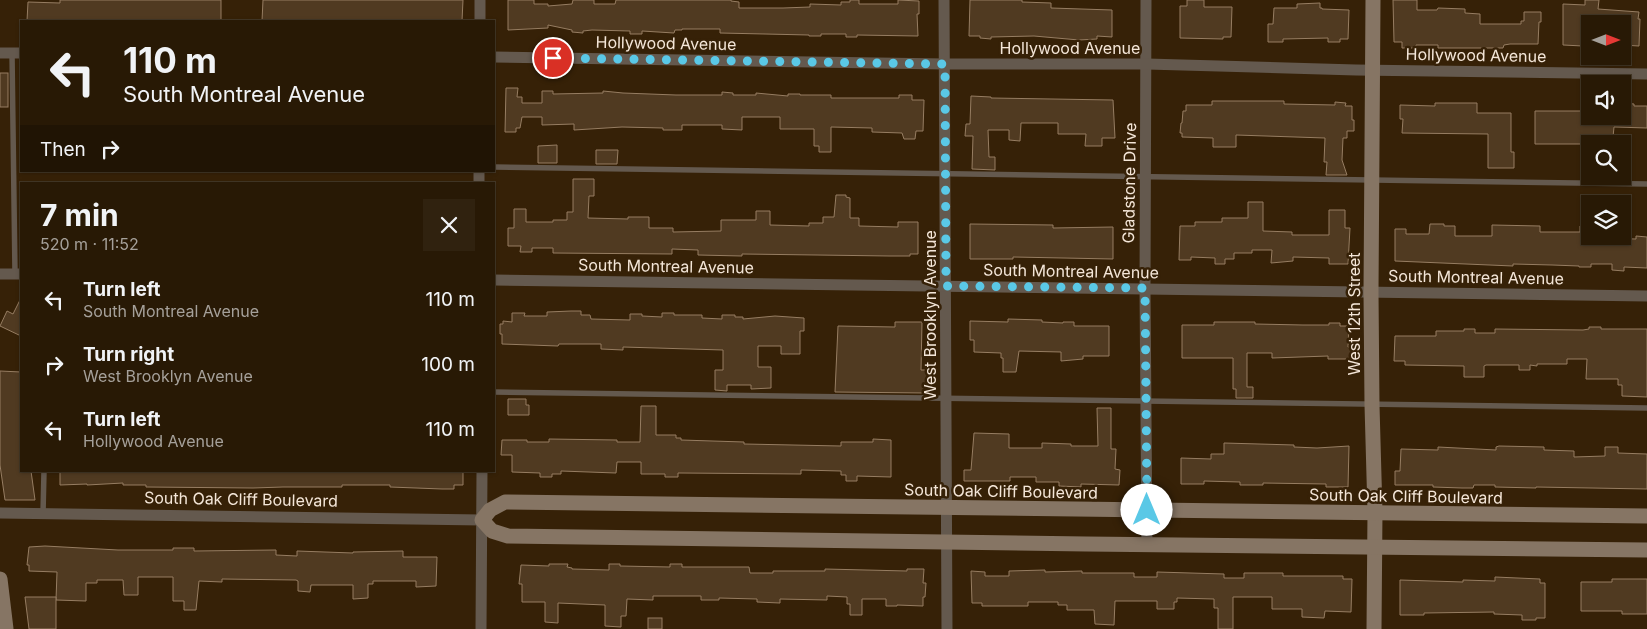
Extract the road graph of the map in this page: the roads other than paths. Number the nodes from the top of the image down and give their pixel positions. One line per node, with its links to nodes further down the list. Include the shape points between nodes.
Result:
1 (480, 0): 5 (street)
2 (944, 0): 9 (street, West Brooklyn Avenue)
3 (1146, 0): 10 (street, Gladstone Drive)
4 (1373, 0): 11 (street, West 12th Street)
5 (480, 20)
6 (0, 53): 7 (street)
7 (17, 53): 13 (lane)
8 (495, 57): 9 (street, Hollywood Avenue)
9 (945, 64): 10 (street, Hollywood Avenue); 15 (street, West Brooklyn Avenue)
10 (1147, 64): 11 (street, Hollywood Avenue); 16 (street, Gladstone Drive)
11 (1374, 70): 12 (street, Hollywood Avenue); 17 (street, West 12th Street)
12 (1647, 74)
13 (18, 162): 20 (lane)
14 (495, 167): 15 (lane)
15 (945, 174): 16 (lane); 22 (street, West Brooklyn Avenue)
16 (1146, 176): 17 (lane); 23 (street, Gladstone Drive)
17 (1372, 181): 18 (lane); 24 (street, West 12th Street)
18 (1647, 184)
19 (0, 274): 20 (street)
20 (18, 274)
21 (495, 280): 22 (street, South Montreal Avenue)
22 (946, 286): 23 (street, South Montreal Avenue); 27 (street, West Brooklyn Avenue)
23 (1145, 288): 24 (street, South Montreal Avenue); 28 (street, Gladstone Drive)
24 (1371, 292): 25 (street, South Montreal Avenue); 29 (street, West 12th Street)
25 (1647, 296)
26 (495, 392): 27 (lane)
27 (946, 398): 28 (lane); 33 (street, West Brooklyn Avenue)
28 (1147, 400): 29 (lane); 34 (street, Gladstone Drive)
29 (1372, 405): 30 (lane); 35 (street, West 12th Street)
30 (1647, 408)
31 (44, 472): 37 (lane)
32 (482, 472): 39 (street)
33 (947, 507): 34 (street, South Oak Cliff Boulevard); 39 (street, South Oak Cliff Boulevard, via 505,502 490,510); 40 (street, West Brooklyn Avenue)
34 (1147, 510): 35 (street, South Oak Cliff Boulevard); 41 (street, Gladstone Drive)
35 (1375, 512): 38 (street, South Oak Cliff Boulevard); 42 (street, West 12th Street)
36 (0, 513): 37 (street, South Oak Cliff Boulevard)
37 (43, 514): 39 (street, South Oak Cliff Boulevard)
38 (1647, 516)
39 (482, 520): 40 (street, via 492,531 508,536); 46 (street)
40 (947, 541): 41 (street); 47 (street, West Brooklyn Avenue)
41 (1147, 546): 42 (street)
42 (1374, 549): 43 (street); 48 (street, West 12th Street)
43 (1647, 550)
44 (0, 579): 45 (street)
45 (6, 629)
46 (481, 629)
47 (947, 629)
48 (1374, 629)

